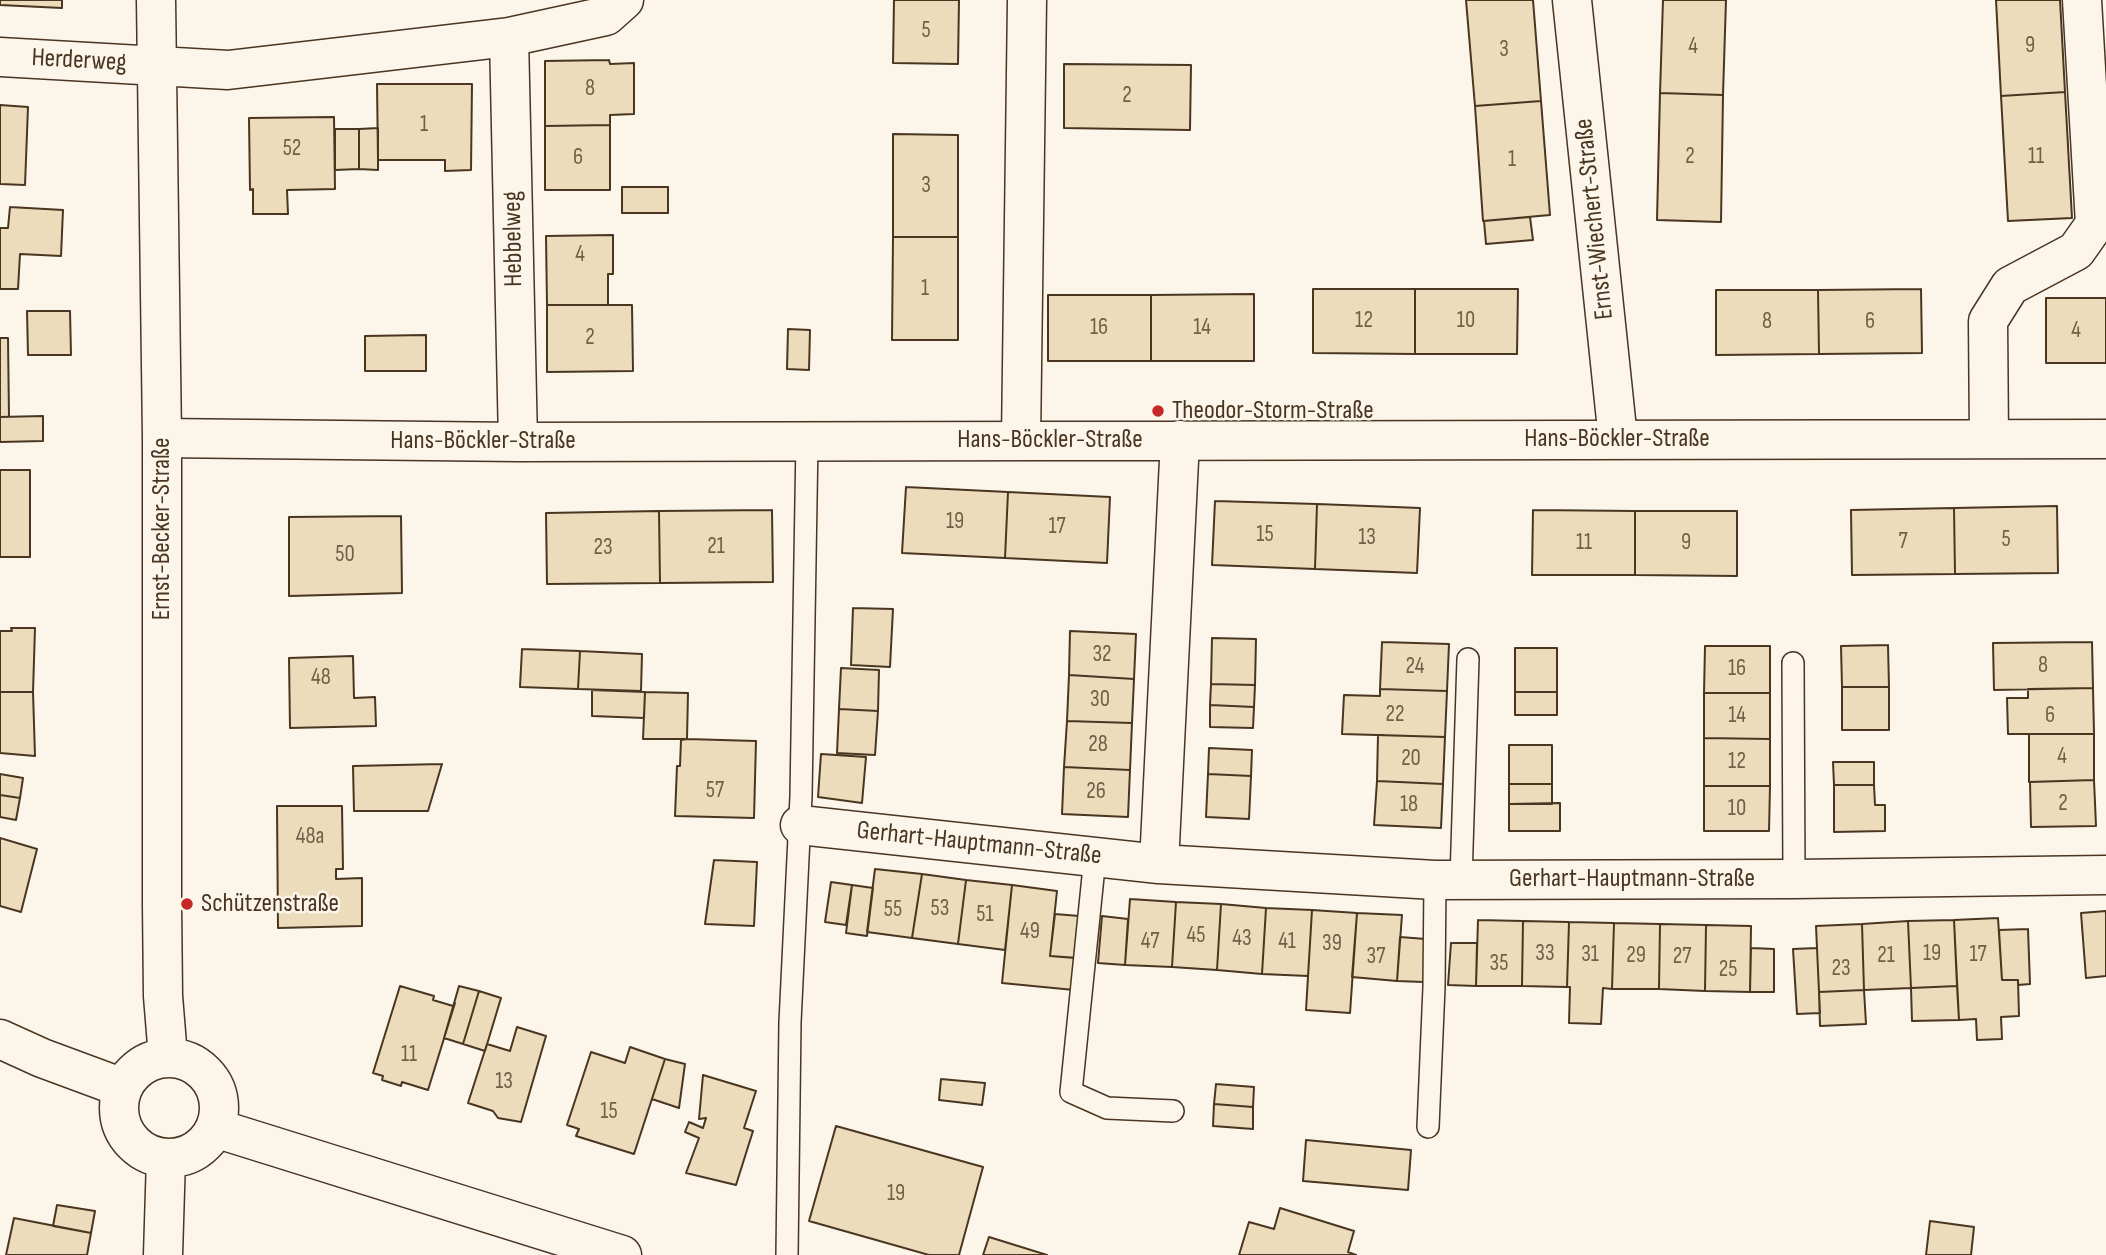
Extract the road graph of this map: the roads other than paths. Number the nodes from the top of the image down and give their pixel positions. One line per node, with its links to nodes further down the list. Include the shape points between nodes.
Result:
1 (156, 0): 8 (street, Ernst-Becker-Straße)
2 (624, 0): 6 (street, via 606,16)
3 (1027, 0): 13 (street)
4 (1572, 0): 10 (street, Ernst-Wiechert-Straße)
5 (2082, 0): 11 (street, via 2095,224 2076,251 2010,286 1989,321)
6 (509, 37): 8 (street, via 228,70); 16 (street, Hebbelweg)
7 (0, 57): 8 (street, Herderweg)
8 (157, 65): 9 (street, Ernst-Becker-Straße)
9 (162, 438): 16 (street, Hans-Böckler-Straße); 26 (street, Ernst-Becker-Straße, via 162,904)
10 (1618, 439): 11 (street, Hans-Böckler-Straße); 14 (street, Hans-Böckler-Straße)
11 (1989, 439): 12 (street, Hans-Böckler-Straße)
12 (2106, 439)
13 (1021, 440): 14 (street, Hans-Böckler-Straße); 15 (street, Hans-Böckler-Straße)
14 (1180, 440): 21 (street)
15 (807, 441): 16 (street, Hans-Böckler-Straße); 19 (lane)
16 (518, 442)
17 (1468, 659): 24 (lane)
18 (1793, 663): 23 (lane)
19 (800, 825): 20 (street, Gerhart-Hauptmann-Straße); 34 (lane, via 790,1022)
20 (1095, 857): 21 (street, Gerhart-Hauptmann-Straße); 28 (lane, via 1072,1092 1107,1108)
21 (1159, 864): 24 (street, Gerhart-Hauptmann-Straße)
22 (2106, 875): 23 (street, Gerhart-Hauptmann-Straße)
23 (1794, 879): 24 (street, Gerhart-Hauptmann-Straße)
24 (1448, 880): 29 (lane, via 1434,987)
25 (0, 1038): 27 (street)
26 (168, 1057): 27 (street, via 141,1066); 30 (street, via 199,1068 211,1080 220,1111)
27 (123, 1088): 31 (street, via 120,1111 126,1134 136,1146)
28 (1173, 1111)
29 (1428, 1127)
30 (215, 1128): 31 (street, via 195,1150); 33 (street)
31 (166, 1158): 32 (street)
32 (163, 1255)
33 (622, 1255)
34 (787, 1255)

